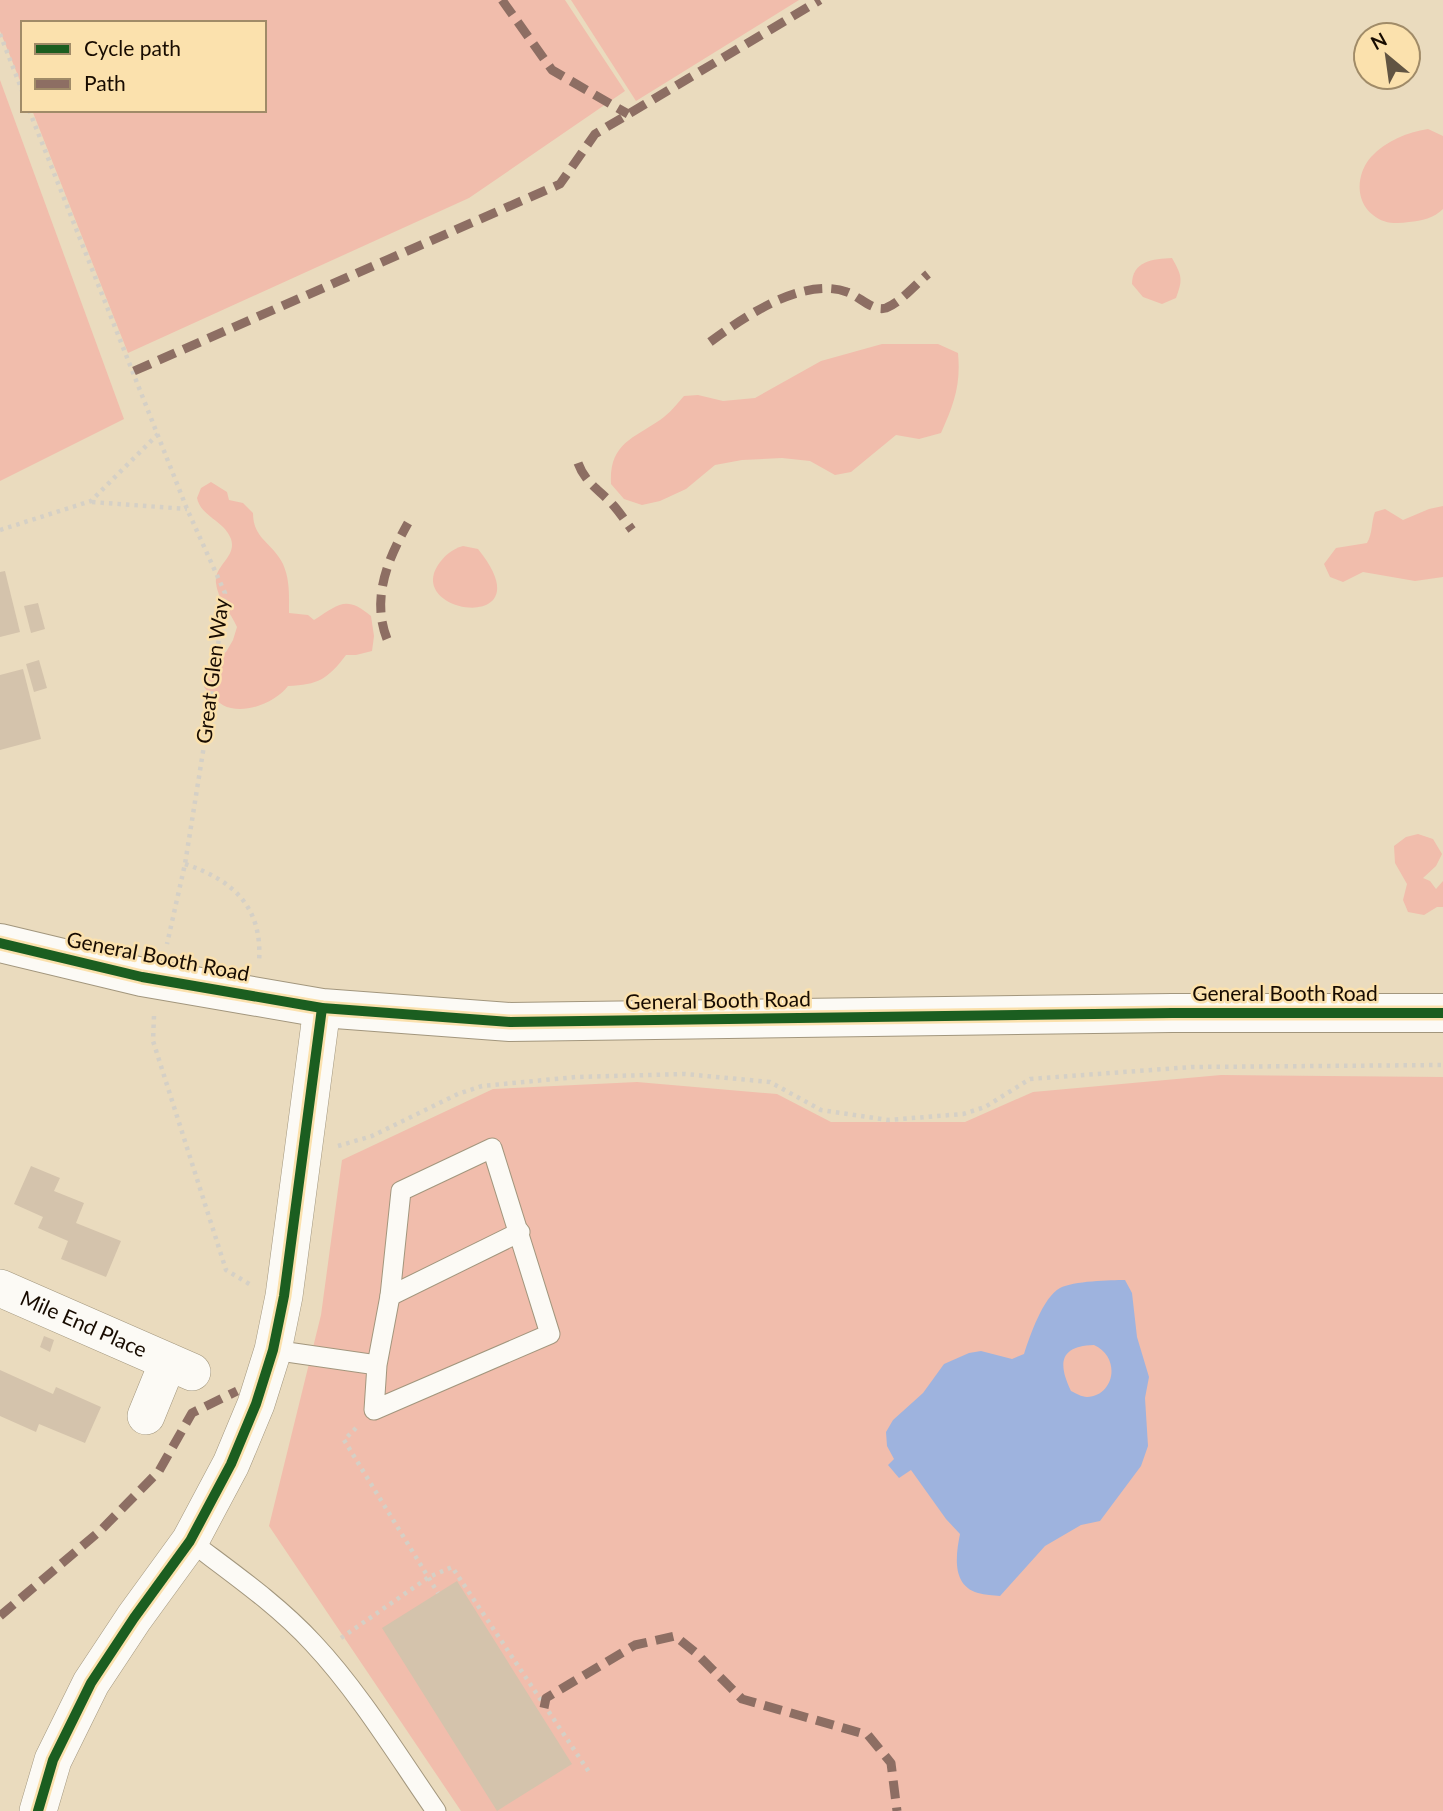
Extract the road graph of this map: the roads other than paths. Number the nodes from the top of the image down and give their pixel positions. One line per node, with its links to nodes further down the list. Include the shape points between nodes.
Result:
1 (0, 943): 2 (street, General Booth Road, via 142,977)
2 (322, 1007): 3 (street, General Booth Road, via 510,1022); 7 (street)
3 (1443, 1013)
4 (520, 1231): 6 (lane); 6 (lane, via 492,1148 401,1191); 8 (lane, via 550,1334 374,1410)
5 (0, 1287): 9 (street, Mile End Place, via 180,1367)
6 (390, 1296): 8 (lane)
7 (273, 1350): 8 (lane); 10 (street, via 232,1464)
8 (377, 1365)
9 (146, 1416)
10 (190, 1541): 11 (street, via 92,1684 53,1760); 12 (lane, via 258,1593 321,1653)
11 (38, 1811)
12 (436, 1811)

